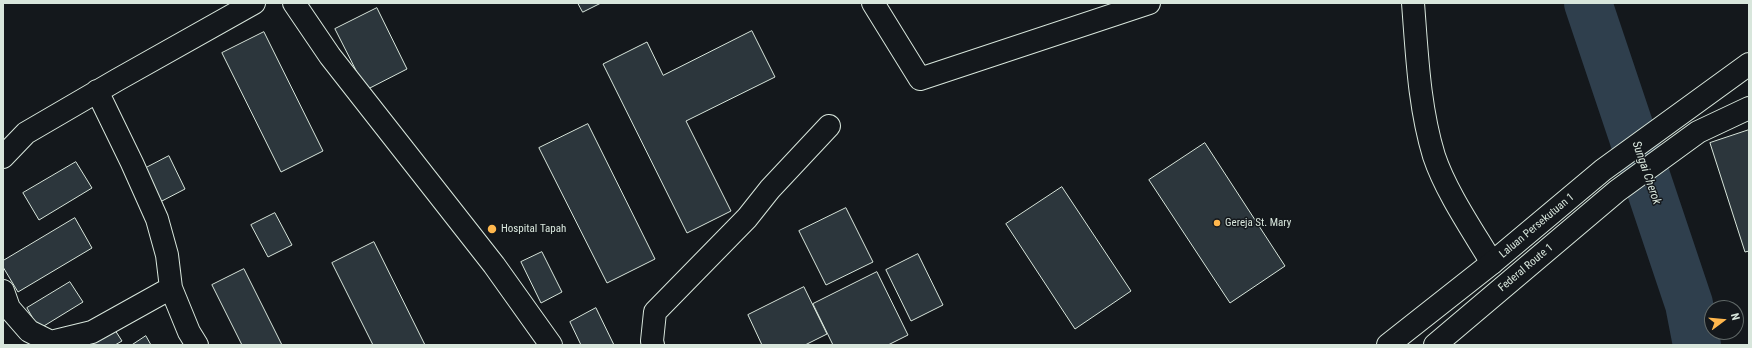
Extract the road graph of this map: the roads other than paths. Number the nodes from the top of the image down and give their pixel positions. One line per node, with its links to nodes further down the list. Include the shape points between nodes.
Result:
1 (254, 3): 7 (main road)
2 (294, 3): 15 (main road, via 330,56 494,265)
3 (873, 3): 4 (main road, via 920,79)
4 (1149, 3)
5 (1413, 3): 11 (main road, via 1421,91 1434,157 1456,204)
6 (1749, 64): 11 (main road, Laluan Persekutuan 1, via 1603,170)
7 (97, 91): 10 (main road, via 26,134); 12 (main road, via 157,219 167,255)
8 (1749, 108): 18 (main road, Federal Route 1, via 1698,132 1617,191)
9 (829, 126): 16 (main road, via 770,189 747,218 655,312)
10 (3, 157)
11 (1492, 263): 17 (main road, Laluan Persekutuan 1)
12 (171, 288): 13 (main road, via 92,332 52,342 29,331 10,308); 14 (main road)
13 (3, 291)
14 (197, 345)
15 (551, 345)
16 (653, 345)
17 (1388, 345)
18 (1435, 345)

